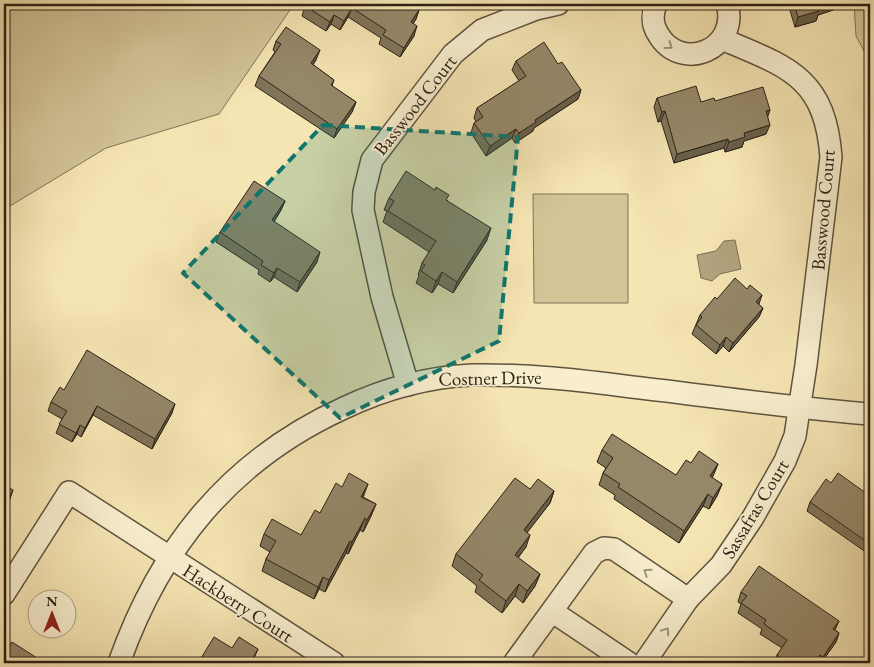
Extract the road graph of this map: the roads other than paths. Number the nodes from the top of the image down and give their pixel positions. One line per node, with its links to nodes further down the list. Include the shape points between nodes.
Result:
1 (558, 4): 5 (street, Basswood Court, via 482,30 453,54 372,160 363,210 382,297)
2 (656, 4): 4 (street, one-way to 4, via 654,28 663,42 677,52 694,54 710,50)
3 (727, 4): 4 (street, via 729,23)
4 (722, 39): 6 (street, Basswood Court, via 775,62 806,83 829,131 830,157)
5 (408, 384): 6 (street, Costner Drive, via 471,375 545,376); 8 (street, Costner Drive, via 327,416 264,454 218,495)
6 (800, 407): 7 (street, Costner Drive); 10 (street, Sassafras Court, via 795,436 785,461 752,519 720,566)
7 (870, 414)
8 (168, 558): 9 (street, Hackberry Court, via 69,492); 12 (street, Costner Drive, via 144,601); 13 (street, Hackberry Court)
9 (4, 594)
10 (688, 599): 11 (street, one-way to 11, via 614,549 604,548 594,553); 16 (street, Sassafras Court, one-way to 10)
11 (553, 612): 14 (street); 15 (street)
12 (119, 663)
13 (334, 663)
14 (514, 663)
15 (628, 663)
16 (644, 663)

